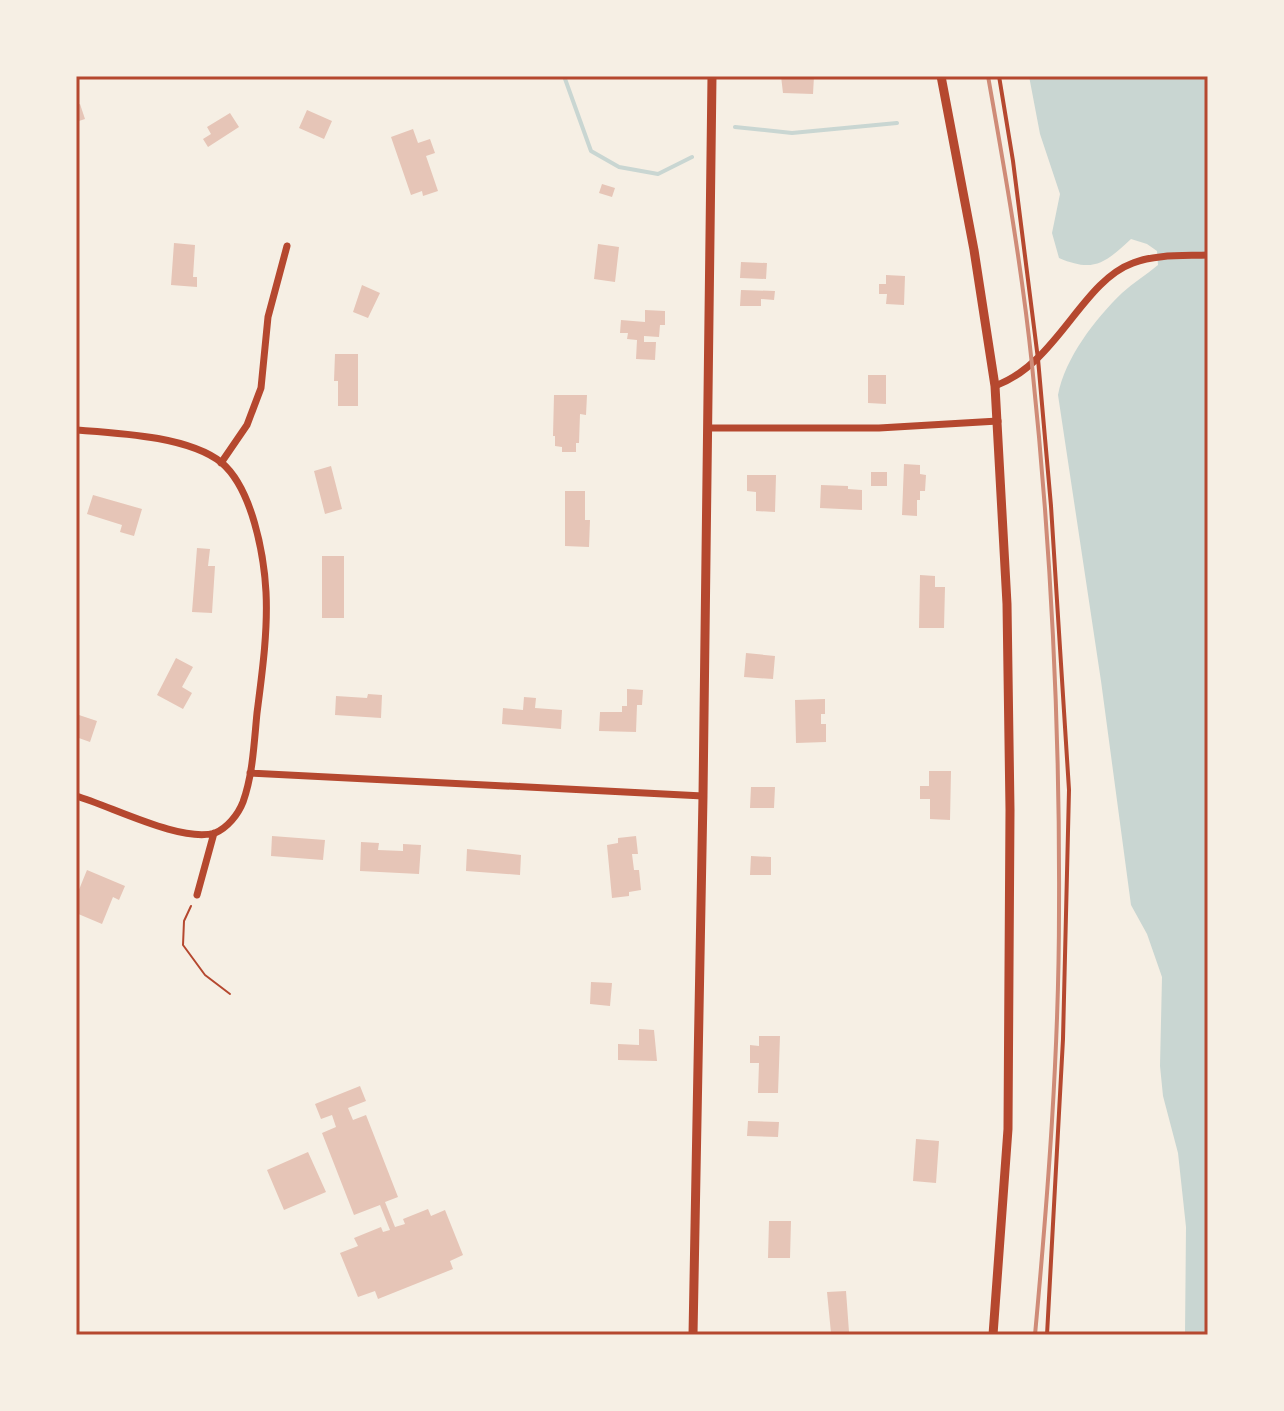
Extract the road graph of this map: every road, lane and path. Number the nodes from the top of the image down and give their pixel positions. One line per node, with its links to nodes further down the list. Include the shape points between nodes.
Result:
1 (712, 76): 9 (street)
2 (941, 76): 7 (street)
3 (999, 76): 6 (lane)
4 (287, 246): 11 (street, via 268,317 261,388 247,425)
5 (1208, 255): 6 (street, via 1150,258 1114,273)
6 (1038, 359): 7 (street); 20 (lane, via 1069,790 1063,1039)
7 (995, 386): 8 (street)
8 (998, 421): 9 (street, via 879,428); 19 (street, via 1007,604 1010,918 1007,1160)
9 (708, 428): 14 (street)
10 (76, 430): 11 (street, via 144,435 187,446)
11 (221, 463): 12 (street, via 245,494 266,592)
12 (250, 773): 14 (street); 15 (street, via 236,816)
13 (76, 796): 15 (street, via 176,831)
14 (703, 796): 18 (street)
15 (214, 833): 16 (street)
16 (197, 895): 17 (path, via 184,921 183,945 205,975)
17 (230, 994)
18 (693, 1335)
19 (993, 1335)
20 (1047, 1335)

